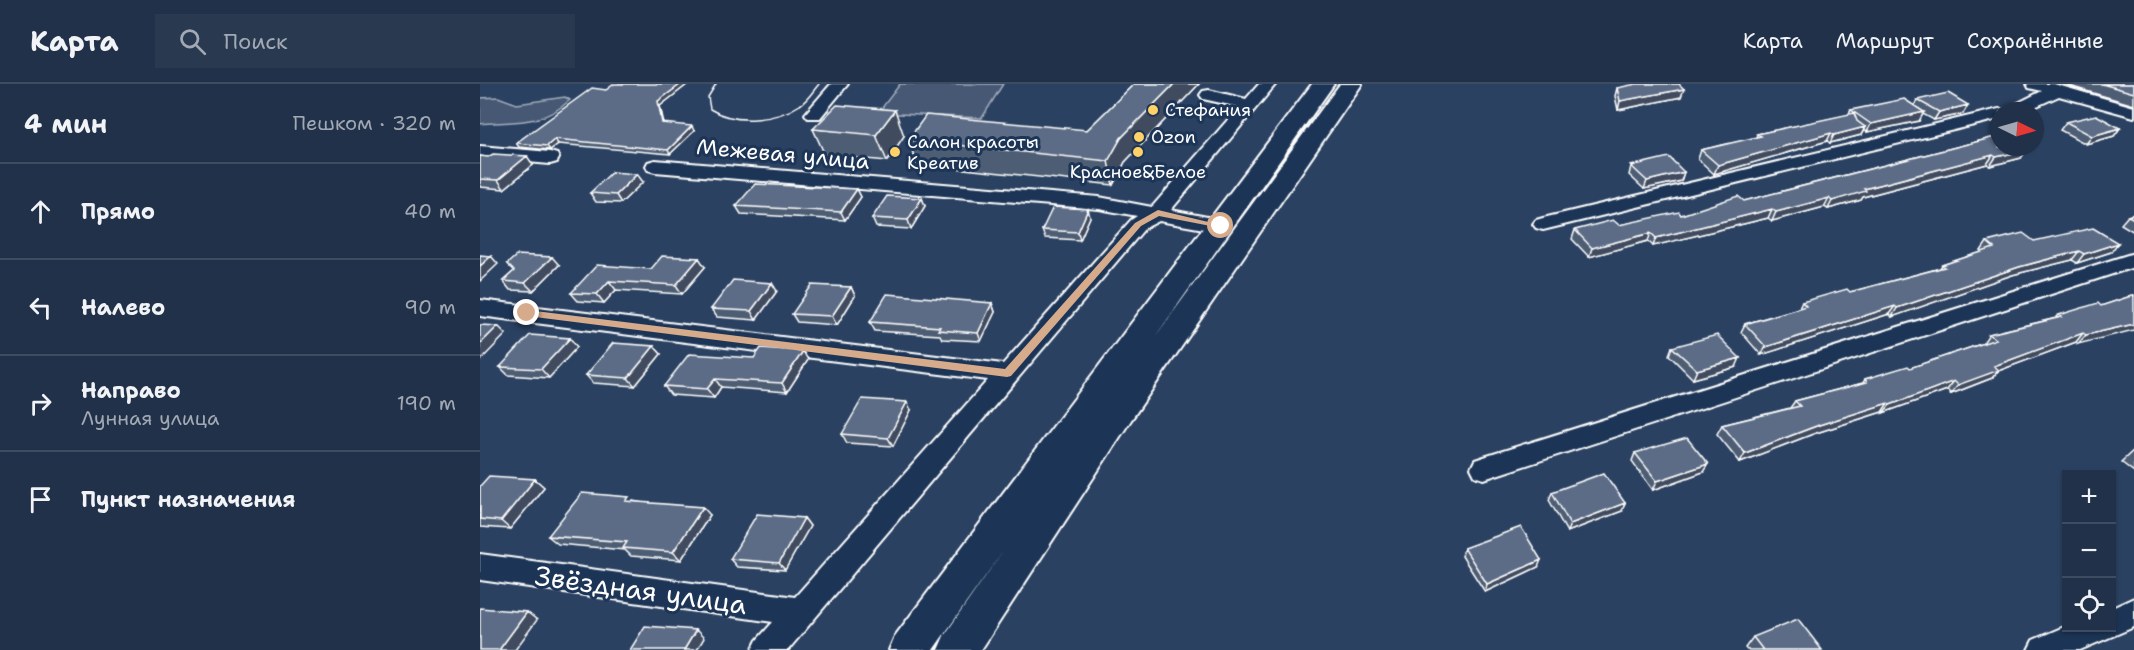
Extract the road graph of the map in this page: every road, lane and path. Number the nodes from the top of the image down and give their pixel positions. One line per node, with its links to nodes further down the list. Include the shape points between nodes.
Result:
1 (840, 84): 10 (street)
2 (1268, 84): 8 (street)
3 (2035, 84): 4 (street)
4 (2056, 90): 7 (street); 9 (street)
5 (1330, 94): 17 (main road); 21 (main road)
6 (1209, 95): 8 (street)
7 (2031, 102)
8 (1250, 105): 15 (street)
9 (2134, 112)
10 (814, 114)
11 (1990, 116): 16 (street)
12 (480, 152): 13 (street)
13 (550, 158)
14 (655, 166): 15 (street, Межевая улица, via 1099,204)
15 (1158, 213): 17 (street, Межевая улица); 20 (street, via 1138,224)
16 (1543, 224)
17 (1221, 226): 21 (main road)
18 (2134, 260): 22 (street)
19 (480, 308): 20 (street)
20 (1007, 373): 24 (street)
21 (1105, 406): 29 (main road); 30 (main road)
22 (1484, 468)
23 (480, 567): 24 (street, Звёздная улица)
24 (802, 612): 28 (street)
25 (2134, 612): 26 (street)
26 (2116, 620)
27 (2086, 632): 31 (street)
28 (768, 650)
29 (909, 650)
30 (958, 650)
31 (2044, 650)

